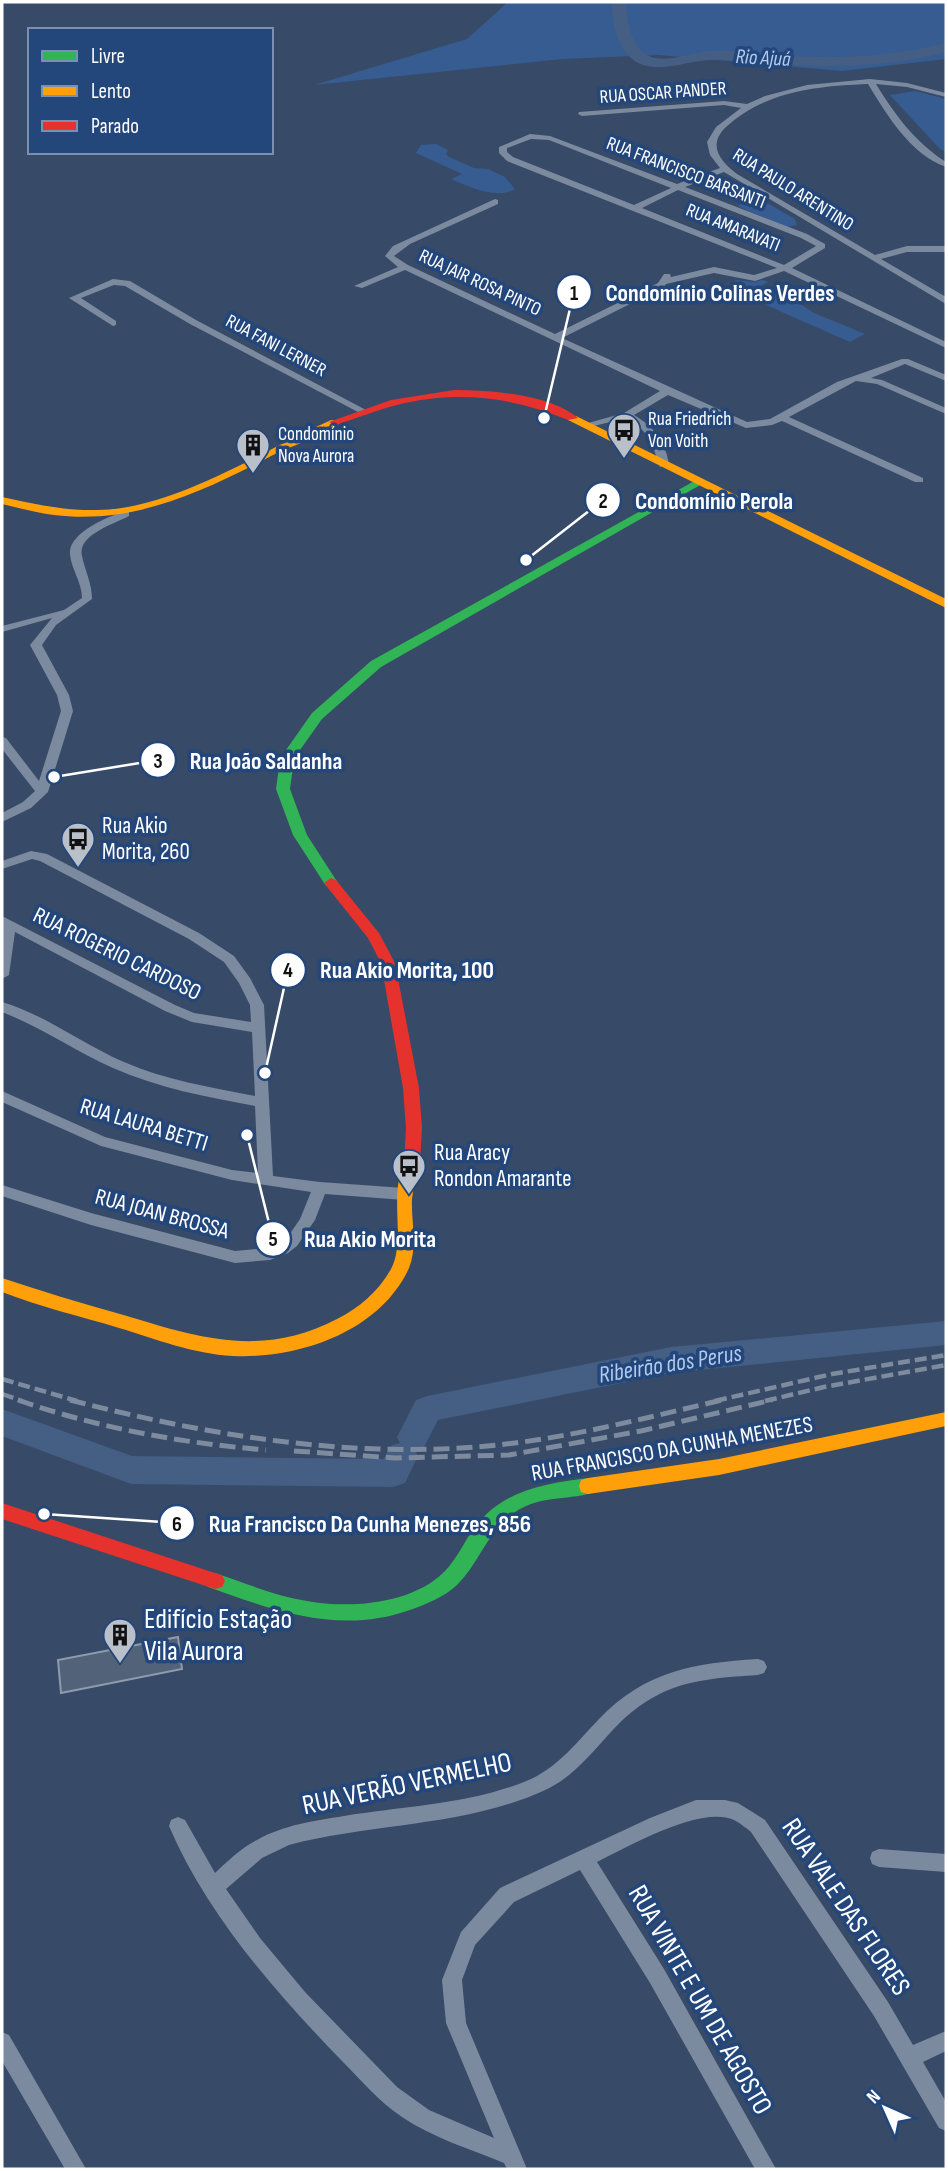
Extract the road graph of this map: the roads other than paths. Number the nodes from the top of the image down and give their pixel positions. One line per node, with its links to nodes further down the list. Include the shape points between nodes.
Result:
1 (870, 82): 2 (street, RUA PAULO ARENTINO); 3 (street, RUA PAULO ARENTINO, via 803,89); 6 (street, via 909,138)
2 (946, 95)
3 (746, 106): 4 (street, RUA OSCAR PANDER, via 724,103); 7 (street, RUA PAULO ARENTINO, via 725,121 712,139 712,151)
4 (582, 114)
5 (503, 153): 8 (street, RUA FRANCISCO BARSANTI, via 503,146 510,143 545,136); 10 (street, RUA AMARAVATI)
6 (946, 165)
7 (726, 169): 8 (street); 12 (street, RUA PAULO ARENTINO)
8 (677, 187): 10 (street); 14 (street, RUA FRANCISCO BARSANTI, via 820,244 818,250)
9 (495, 202): 13 (street, RUA JAIR ROSA PINTO, via 396,248 388,256)
10 (635, 208): 14 (street, RUA AMARAVATI)
11 (946, 249): 12 (street, via 907,249)
12 (874, 258): 16 (street, RUA PAULO ARENTINO)
13 (405, 267): 15 (street); 18 (street, RUA JAIR ROSA PINTO)
14 (785, 268): 18 (street, via 755,278 714,270 667,278); 19 (street, RUA AMARAVATI)
15 (359, 286)
16 (946, 301)
17 (113, 323): 24 (street, RUA FANI LERNER, via 74,298 105,285 123,282 134,286 176,313)
18 (557, 337): 22 (street, RUA JAIR ROSA PINTO)
19 (946, 345)
20 (946, 377): 21 (street, RUA JAIR ROSA PINTO, via 905,361)
21 (859, 378): 25 (street); 26 (street, RUA JAIR ROSA PINTO)
22 (667, 391): 23 (street, RUA JAIR ROSA PINTO); 27 (street)
23 (679, 396): 26 (street, RUA JAIR ROSA PINTO, via 746,425 761,425); 27 (street)
24 (361, 410): 28 (street, via 391,400 467,389 523,398); 33 (street, via 183,497)
25 (946, 411)
26 (782, 416): 30 (street)
27 (632, 418): 28 (street); 29 (street, via 661,444)
28 (586, 425): 29 (street)
29 (664, 465): 31 (street)
30 (919, 480)
31 (698, 482): 34 (street); 50 (street, via 376,664 325,707 302,735 291,758 283,785 300,835 386,956 408,1055 414,1146)
32 (2, 501): 33 (street, via 71,516)
33 (125, 514): 35 (street, via 79,541 75,552 88,593)
34 (946, 604)
35 (79, 607): 36 (street); 38 (street, via 52,623 36,645 67,711)
36 (2, 629)
37 (2, 741): 38 (street)
38 (42, 792): 39 (street)
39 (2, 818)
40 (2, 865): 44 (street, via 31,855 43,857 194,936 229,960 245,981 257,1005)
41 (5, 922): 42 (street); 44 (street, RUA ROGERIO CARDOSO, via 170,1008 192,1017)
42 (2, 975)
43 (2, 1007): 46 (street, via 119,1066)
44 (257, 1028): 46 (street)
45 (2, 1096): 47 (street, RUA LAURA BETTI, via 102,1141)
46 (261, 1102): 47 (street)
47 (266, 1180): 48 (street, RUA LAURA BETTI)
48 (320, 1188): 49 (street, RUA JOAN BROSSA, via 308,1221 296,1237 268,1256 248,1257 90,1219); 50 (street)
49 (2, 1191)
50 (404, 1194): 51 (street, via 405,1252 399,1270 380,1296 360,1313 289,1343 217,1348)
51 (2, 1285)
52 (946, 1419): 53 (street, RUA FRANCISCO DA CUNHA MENEZES, via 719,1467 540,1493 515,1501 499,1512 448,1581 424,1598 391,1607 313,1611)
53 (2, 1511)
54 (758, 1667): 59 (street, RUA VERÃO VERMELHO, via 674,1678 648,1688 611,1719 578,1756 536,1785 492,1799 309,1831 271,1842)
55 (178, 1826): 59 (street)
56 (879, 1858): 58 (street)
57 (584, 1859): 62 (street, RUA VALE DAS FLORES, via 696,1809 738,1812 758,1826 772,1845); 64 (street, RUA VALE DAS FLORES, via 507,1895 468,1939 452,1980 456,2023); 66 (street, RUA VINTE E UM DE AGOSTO, via 657,1976)
58 (946, 1863)
59 (213, 1888): 64 (street, via 298,2001 397,2101)
60 (946, 2041): 62 (street)
61 (2, 2042): 65 (street)
62 (910, 2057): 63 (street, RUA VALE DAS FLORES)
63 (946, 2121)
64 (514, 2162)
65 (76, 2169)
66 (766, 2169)

